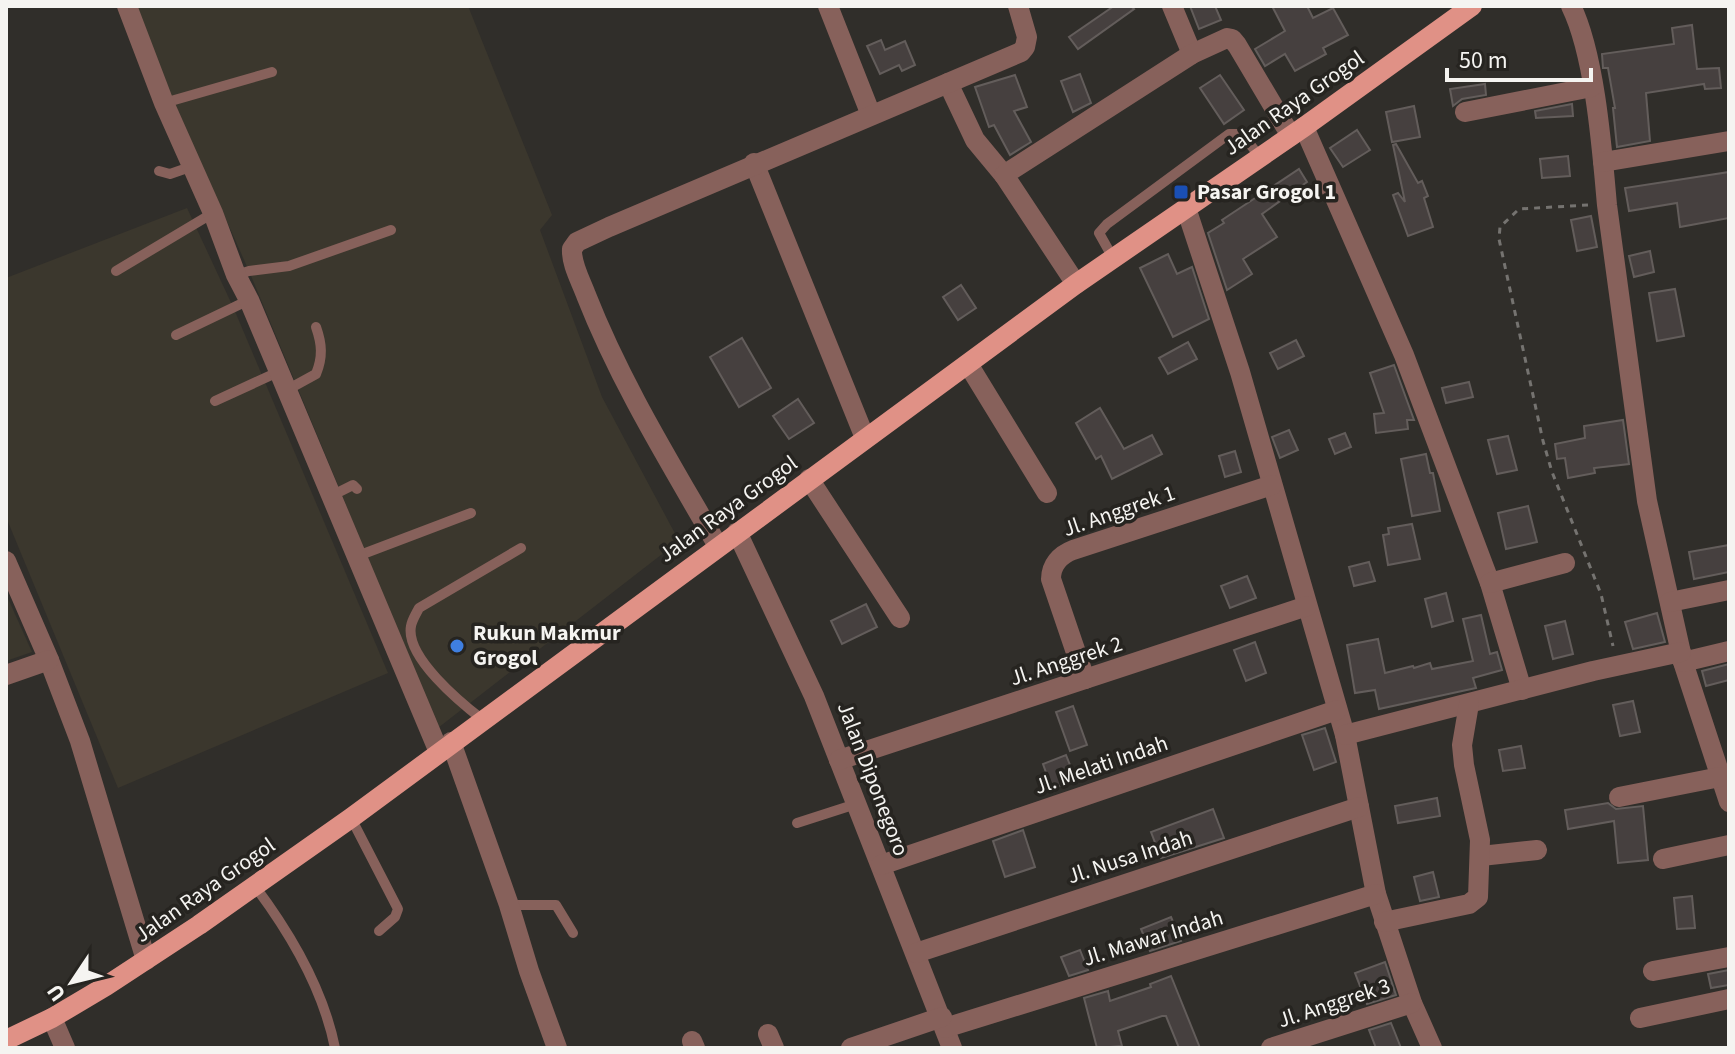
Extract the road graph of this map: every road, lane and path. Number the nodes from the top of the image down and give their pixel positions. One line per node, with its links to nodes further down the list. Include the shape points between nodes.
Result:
1 (127, 6): 12 (street)
2 (828, 6): 14 (street)
3 (1018, 6): 10 (street, via 1025,47)
4 (1172, 6): 8 (street)
5 (1472, 6): 7 (main road, Jalan Raya Grogol)
6 (1571, 6): 11 (street, via 1583,36)
7 (1447, 13): 15 (main road, Jalan Raya Grogol)
8 (1192, 54): 15 (street, via 1232,39); 22 (street)
9 (272, 72): 12 (lane)
10 (948, 83): 14 (street); 22 (street, via 975,140)
11 (1592, 87): 13 (street); 18 (street)
12 (164, 103): 20 (street)
13 (1465, 112)
14 (871, 115): 19 (street)
15 (1298, 131): 17 (main road, Jalan Raya Grogol); 50 (street, via 1404,355)
16 (1729, 141): 18 (street)
17 (1260, 157): 24 (main road, Jalan Raya Grogol); 27 (lane, via 1242,134 1229,134 1107,224 1099,233)
18 (1603, 162): 23 (street)
19 (754, 163): 37 (street); 45 (street, via 577,242 571,255 641,414)
20 (193, 166): 21 (lane, via 170,174); 25 (street)
21 (159, 171)
22 (1004, 175): 30 (street)
23 (1607, 205): 52 (street, via 1647,501); 58 (path, via 1519,209 1500,227 1499,239 1543,441 1601,594)
24 (1186, 208): 27 (main road, Jalan Raya Grogol); 39 (street)
25 (213, 213): 28 (lane); 29 (street)
26 (391, 230): 29 (lane, via 289,266)
27 (1113, 258): 30 (main road, Jalan Raya Grogol)
28 (116, 271)
29 (236, 275): 31 (street)
30 (1076, 284): 34 (main road, Jalan Raya Grogol)
31 (249, 300): 33 (lane); 35 (street)
32 (316, 327): 35 (lane, via 322,345 316,374)
33 (176, 335)
34 (968, 364): 37 (main road, Jalan Raya Grogol); 41 (street)
35 (282, 382): 36 (lane); 42 (street)
36 (215, 401)
37 (865, 438): 38 (main road, Jalan Raya Grogol)
38 (809, 479): 44 (main road, Jalan Raya Grogol); 54 (street)
39 (1272, 485): 53 (street); 60 (street, Jl. Anggrek 1, via 1060,557 1051,579)
40 (357, 489): 42 (lane, via 348,485)
41 (1047, 493)
42 (330, 497): 47 (street)
43 (471, 513): 47 (lane)
44 (737, 532): 45 (main road, Jalan Raya Grogol); 67 (street, Jalan Diponegoro, via 798,658)
45 (718, 546): 64 (main road, Jalan Raya Grogol)
46 (521, 548): 64 (lane, via 419,608 411,624 415,648 435,677)
47 (355, 557): 66 (street)
48 (6, 561): 57 (street)
49 (1565, 563): 50 (street)
50 (1490, 583): 61 (street)
51 (1729, 590): 52 (street)
52 (1670, 602): 56 (street)
53 (1307, 606): 60 (street, Jl. Anggrek 2); 63 (street)
54 (900, 618)
55 (1729, 651): 56 (street)
56 (1682, 657): 58 (street); 68 (street)
57 (49, 660): 59 (street); 88 (street, via 80,741)
58 (1607, 668): 61 (street)
59 (6, 675)
60 (1085, 679): 67 (street, Jl. Anggrek 2)
61 (1522, 690): 62 (street)
62 (1469, 704): 65 (street); 77 (street, via 1463,755)
63 (1337, 710): 65 (street); 79 (street, Jl. Melati Indah)
64 (483, 720): 66 (main road, Jalan Raya Grogol)
65 (1345, 735): 72 (street)
66 (445, 747): 73 (main road, Jalan Raya Grogol); 82 (street)
67 (839, 760): 71 (street, Jalan Diponegoro)
68 (1720, 777): 69 (street); 70 (street)
69 (1619, 797)
70 (1729, 802)
71 (856, 804): 74 (lane); 79 (street, Jalan Diponegoro)
72 (1359, 807): 81 (street); 86 (street, Jl. Nusa Indah)
73 (351, 818): 80 (main road, Jalan Raya Grogol); 84 (lane, via 398,909)
74 (797, 823)
75 (1729, 845): 78 (street)
76 (1537, 850): 77 (street)
77 (1481, 856): 83 (street, via 1475,901)
78 (1663, 859)
79 (881, 865): 86 (street, Jalan Diponegoro)
80 (254, 885): 88 (main road, Jalan Raya Grogol); 97 (lane, via 314,981)
81 (1376, 894): 83 (street); 94 (street, Jl. Mawar Indah)
82 (509, 905): 85 (lane, via 556,905); 98 (street)
83 (1384, 922): 91 (street)
84 (379, 931)
85 (573, 933)
86 (916, 953): 94 (street, Jalan Diponegoro)
87 (1729, 957): 89 (street)
88 (146, 960): 92 (main road, Jalan Raya Grogol)
89 (1653, 971)
90 (1729, 999): 93 (street)
91 (1412, 1003): 101 (street, Jl. Anggrek 3); 102 (street)
92 (52, 1018): 95 (main road, Jalan Raya Grogol); 96 (street)
93 (1640, 1018)
94 (944, 1022): 99 (street, Jl. Mawar Indah); 100 (street, Jalan Diponegoro)
95 (6, 1040)
96 (65, 1048)
97 (335, 1048)
98 (557, 1048)
99 (851, 1048)
100 (952, 1048)
101 (1271, 1048)
102 (1432, 1048)

